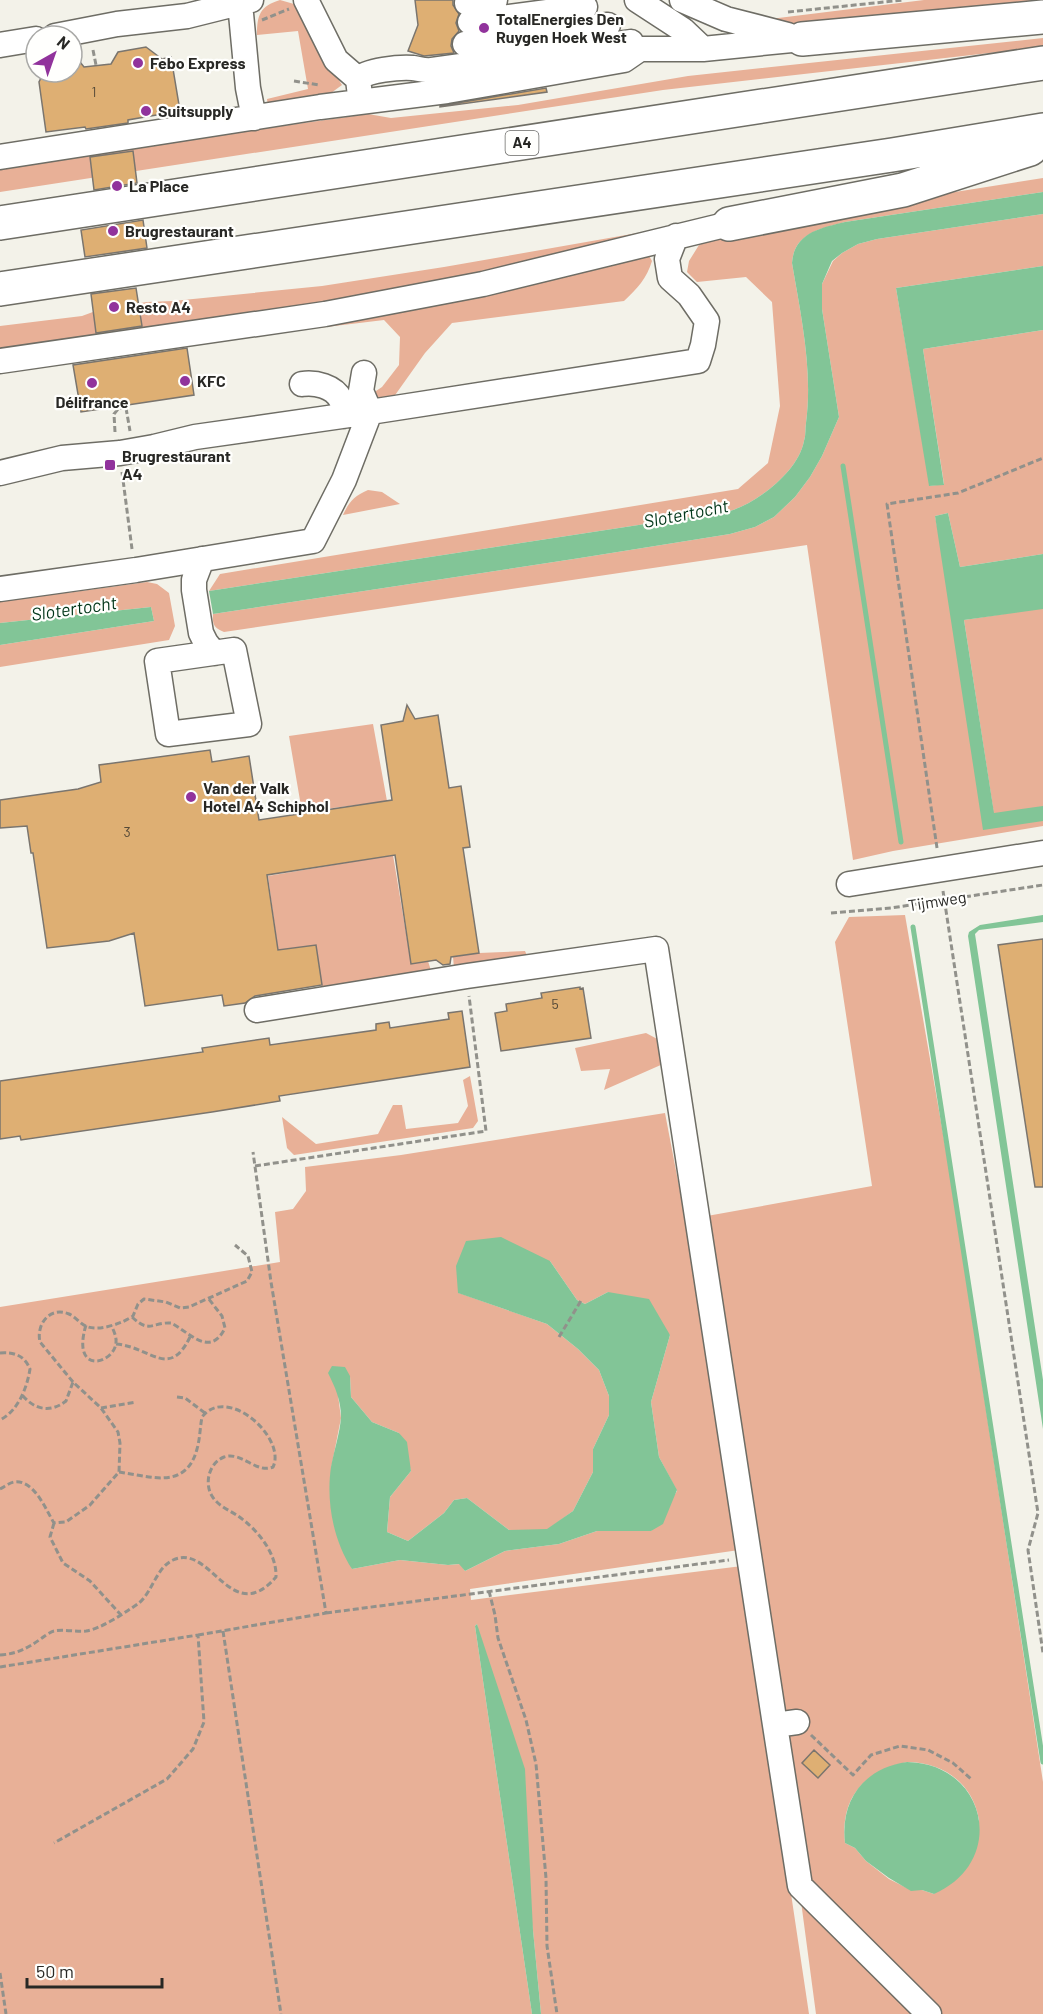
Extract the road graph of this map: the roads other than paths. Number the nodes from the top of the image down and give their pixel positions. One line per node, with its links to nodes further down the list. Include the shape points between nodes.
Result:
1 (495, 0): 10 (street)
2 (637, 0): 15 (street, via 683,30)
3 (682, 0): 11 (street, via 726,19)
4 (306, 1): 17 (street, via 336,60)
5 (581, 3): 8 (street); 10 (street)
6 (245, 10): 9 (street); 18 (street, via 248,88)
7 (1043, 17): 11 (highway)
8 (608, 25): 10 (street); 14 (street)
9 (84, 30)
10 (464, 37): 14 (street); 17 (street, via 372,102)
11 (802, 39): 15 (street)
12 (24, 41): 13 (street)
13 (0, 45)
14 (635, 46): 15 (street)
15 (703, 49)
16 (1043, 63): 22 (highway, A4)
17 (359, 90): 18 (street)
18 (254, 118): 21 (street)
19 (1043, 130): 25 (highway)
20 (1043, 145): 23 (highway, via 903,190)
21 (0, 157)
22 (0, 223)
23 (729, 224): 24 (street)
24 (676, 236): 26 (street, via 483,284 336,312); 29 (street, via 668,260 670,278 689,296 706,321 698,361)
25 (0, 289)
26 (0, 361)
27 (364, 373): 29 (street, via 361,391)
28 (302, 384): 30 (street, via 315,382 332,390 342,400)
29 (370, 412): 30 (street); 32 (street, via 344,480 313,541)
30 (343, 416): 31 (street, via 62,458)
31 (0, 473)
32 (202, 559): 33 (street); 35 (street, via 194,590 201,633)
33 (166, 564): 34 (street); 36 (street, via 177,584 187,636)
34 (0, 589)
35 (214, 653): 36 (street); 36 (street, via 234,650 249,724 168,734 157,661)
36 (176, 658)
37 (1043, 853): 38 (street, Tijmweg)
38 (849, 884)
39 (257, 1010): 40 (street, via 657,949 750,1557 786,1724 800,1886)
40 (929, 2014)

